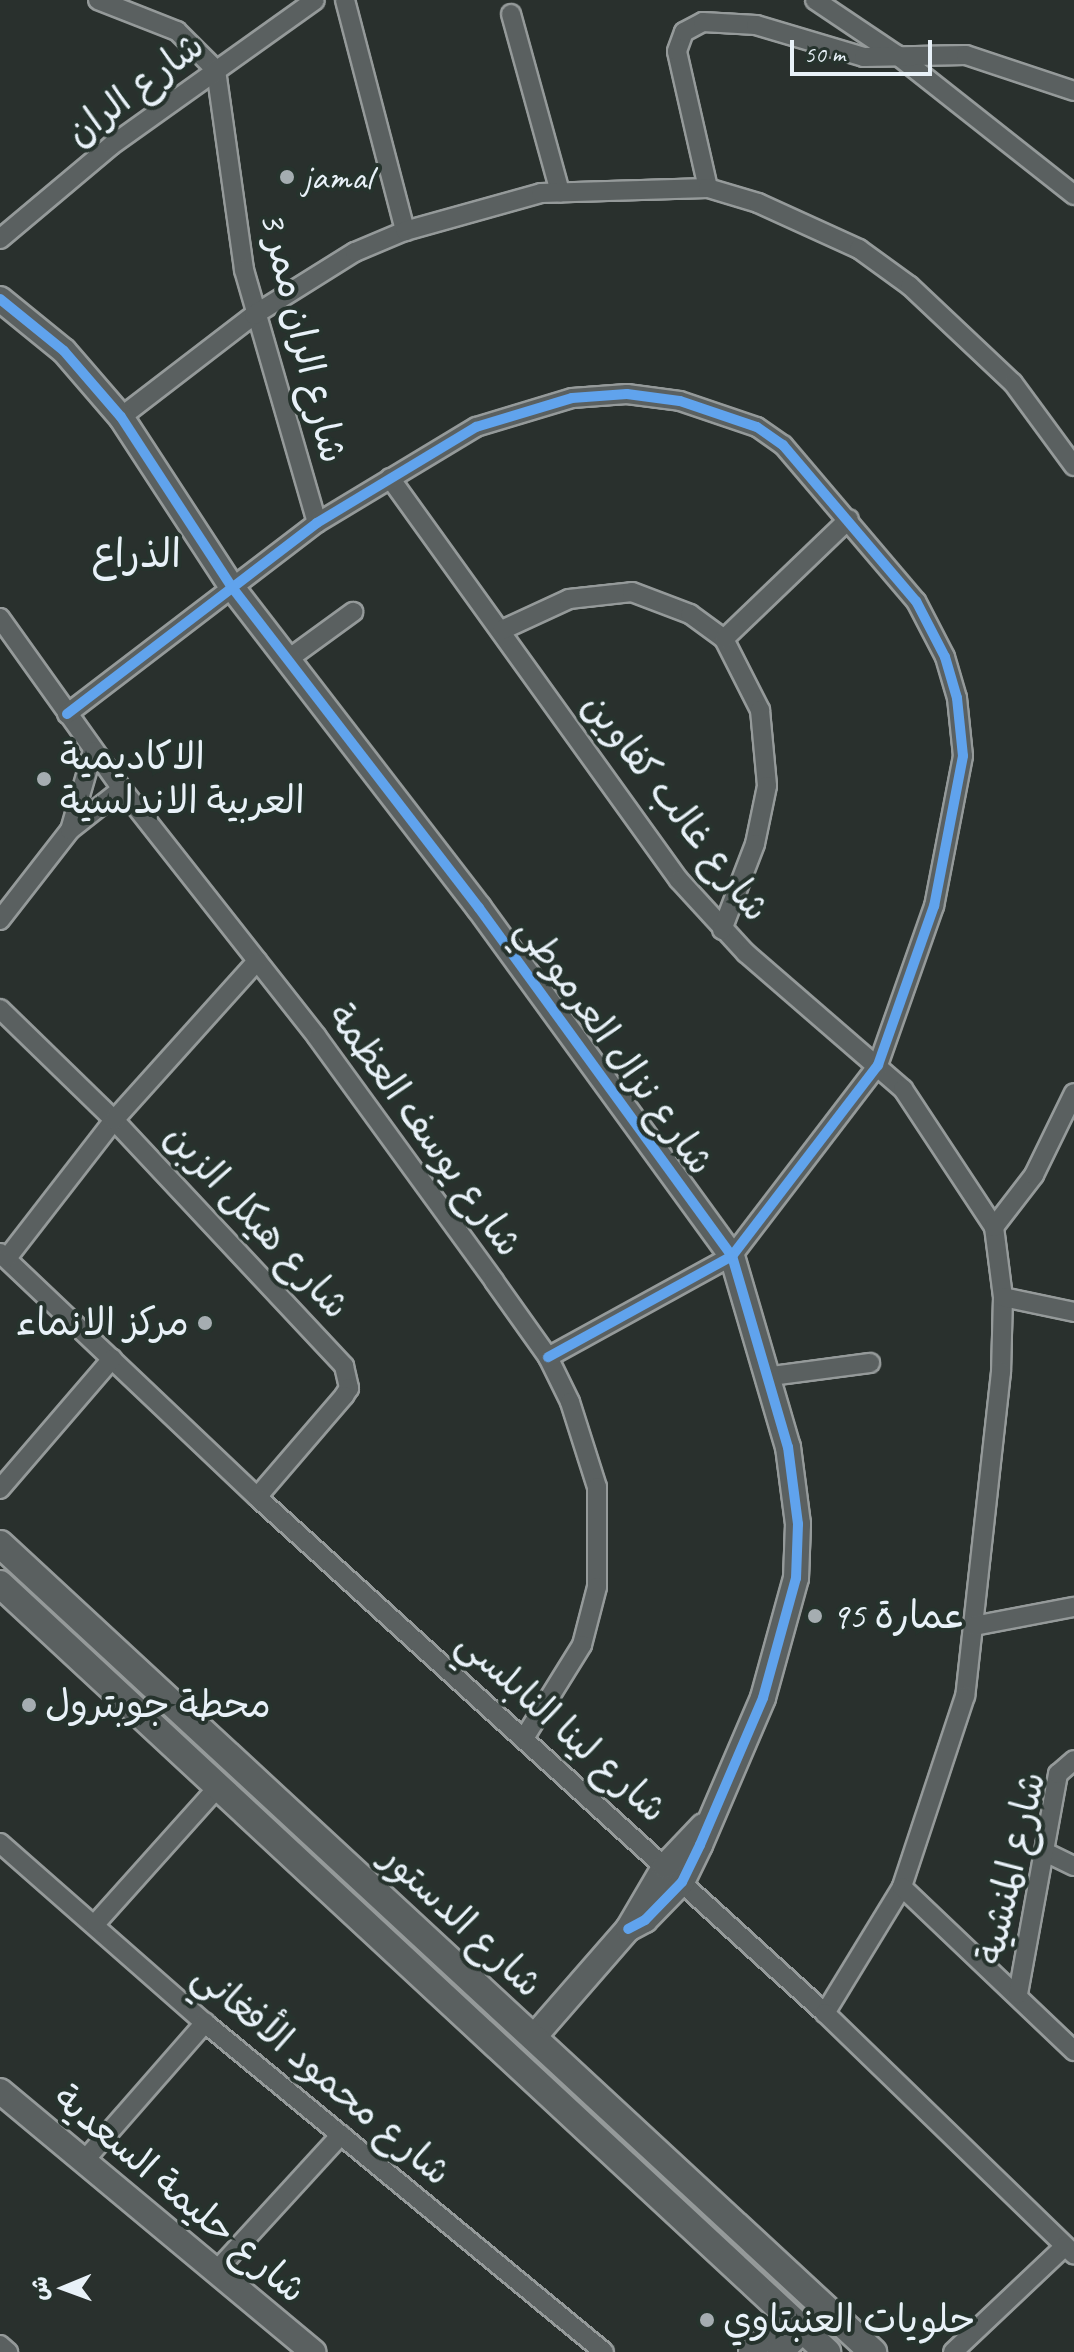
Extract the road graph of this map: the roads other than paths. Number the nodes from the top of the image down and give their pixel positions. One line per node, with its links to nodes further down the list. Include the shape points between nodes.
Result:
1 (98, 0): 7 (street, via 177,31)
2 (315, 0): 7 (street, شارع الران)
3 (345, 0): 12 (street)
4 (815, 0): 6 (street)
5 (511, 14): 10 (street)
6 (897, 55): 8 (street, via 966,55); 9 (street, via 846,54 737,22 689,28 679,41 678,64); 11 (street)
7 (216, 70): 13 (street, شارع الران, via 112,145); 15 (street, شارع الران ممر 3, via 239,245)
8 (1074, 91)
9 (708, 188): 10 (street); 17 (street, via 758,203 859,249 910,286 1013,383)
10 (560, 192): 12 (street, via 493,203)
11 (1074, 195)
12 (405, 231): 15 (street, via 355,252)
13 (0, 239)
14 (0, 299): 16 (street, شارع نزال العرموطي, via 64,351)
15 (254, 315): 16 (street); 20 (street, شارع الران ممر 3)
16 (121, 417): 21 (street, شارع نزال العرموطي)
17 (1074, 466)
18 (390, 478): 19 (street, via 476,427 518,410 572,398 627,394 691,404 757,427 783,445); 20 (street); 24 (street, شارع غالب كفاوين)
19 (849, 519): 25 (street); 35 (street, via 916,601 945,657 957,698 963,756 934,906)
20 (317, 523): 21 (street)
21 (231, 586): 26 (street, شارع نزال العرموطي); 27 (street)
22 (353, 612): 26 (street)
23 (0, 618): 27 (street, شارع يوسف العظمة)
24 (502, 630): 25 (street, via 569,599 632,592 690,614); 32 (street, شارع غالب كفاوين, via 679,880)
25 (724, 639): 32 (street, via 760,710 767,786 755,844)
26 (287, 660): 40 (street, شارع نزال العرموطي, via 479,908)
27 (67, 714): 28 (street, شارع يوسف العظمة)
28 (93, 751): 29 (street, شارع يوسف العظمة); 30 (street)
29 (122, 789): 30 (street); 33 (street, شارع يوسف العظمة)
30 (70, 830): 31 (street)
31 (0, 920)
32 (722, 930): 35 (street, شارع غالب كفاوين)
33 (257, 961): 37 (street); 43 (street, شارع يوسف العظمة)
34 (0, 1009): 37 (street, شارع هيكل الزبن)
35 (878, 1065): 38 (street, شارع غالب كفاوين, via 912,1101); 40 (street)
36 (1074, 1093): 38 (street, via 1034,1175)
37 (114, 1120): 39 (street); 48 (street, شارع هيكل الزبن, via 344,1366 349,1388 344,1396)
38 (994, 1227): 41 (street)
39 (3, 1256): 44 (street, شارع لينا النابلسي)
40 (732, 1256): 43 (street); 46 (street, شارع نزال العرموطي)
41 (1003, 1297): 42 (street); 52 (street, via 1001,1372)
42 (1074, 1312)
43 (548, 1357): 53 (street, شارع يوسف العظمة, via 570,1402 597,1487 598,1568 582,1645)
44 (112, 1359): 47 (street); 48 (street, شارع لينا النابلسي)
45 (870, 1363): 46 (street)
46 (772, 1376): 59 (street, شارع نزال العرموطي, via 795,1481 796,1578 763,1698 738,1765)
47 (0, 1489)
48 (257, 1497): 53 (street, شارع لينا النابلسي)
49 (0, 1544): 65 (main road, شارع الدستور)
50 (0, 1584): 55 (main road, شارع الدستور)
51 (1074, 1607): 52 (street)
52 (974, 1626): 60 (street, via 965,1696)
53 (524, 1738): 59 (street, شارع لينا النابلسي)
54 (1074, 1760): 57 (street, شارع المنشية, via 1058,1774)
55 (219, 1786): 61 (street); 72 (main road, شارع الدستور)
56 (0, 1843): 61 (street, شارع محمود الأفغاني)
57 (1045, 1852): 58 (street); 62 (street, شارع المنشية)
58 (1074, 1866)
59 (674, 1874): 63 (street, شارع لينا النابلسي); 65 (street, شارع نزال العرموطي)
60 (902, 1887): 62 (street); 63 (street)
61 (96, 1923): 64 (street, شارع محمود الأفغاني)
62 (1018, 1994): 66 (street)
63 (825, 2013): 70 (street, شارع لينا النابلسي)
64 (205, 2023): 68 (street, شارع محمود الأفغاني); 69 (street)
65 (533, 2038): 80 (main road, شارع الدستور)
66 (1074, 2051)
67 (0, 2091): 69 (street, شارع حليمة السعدية)
68 (341, 2135): 71 (street); 76 (street, شارع محمود الأفغاني)
69 (84, 2161): 71 (street, شارع حليمة السعدية)
70 (1070, 2250): 81 (street)
71 (218, 2269): 75 (street, شارع حليمة السعدية)
72 (795, 2322): 77 (street); 78 (street); 79 (main road, شارع الدستور)
73 (0, 2345): 74 (street)
74 (8, 2352)
75 (313, 2352)
76 (604, 2352)
77 (751, 2352)
78 (780, 2352)
79 (827, 2352)
80 (873, 2352)
81 (953, 2352)

